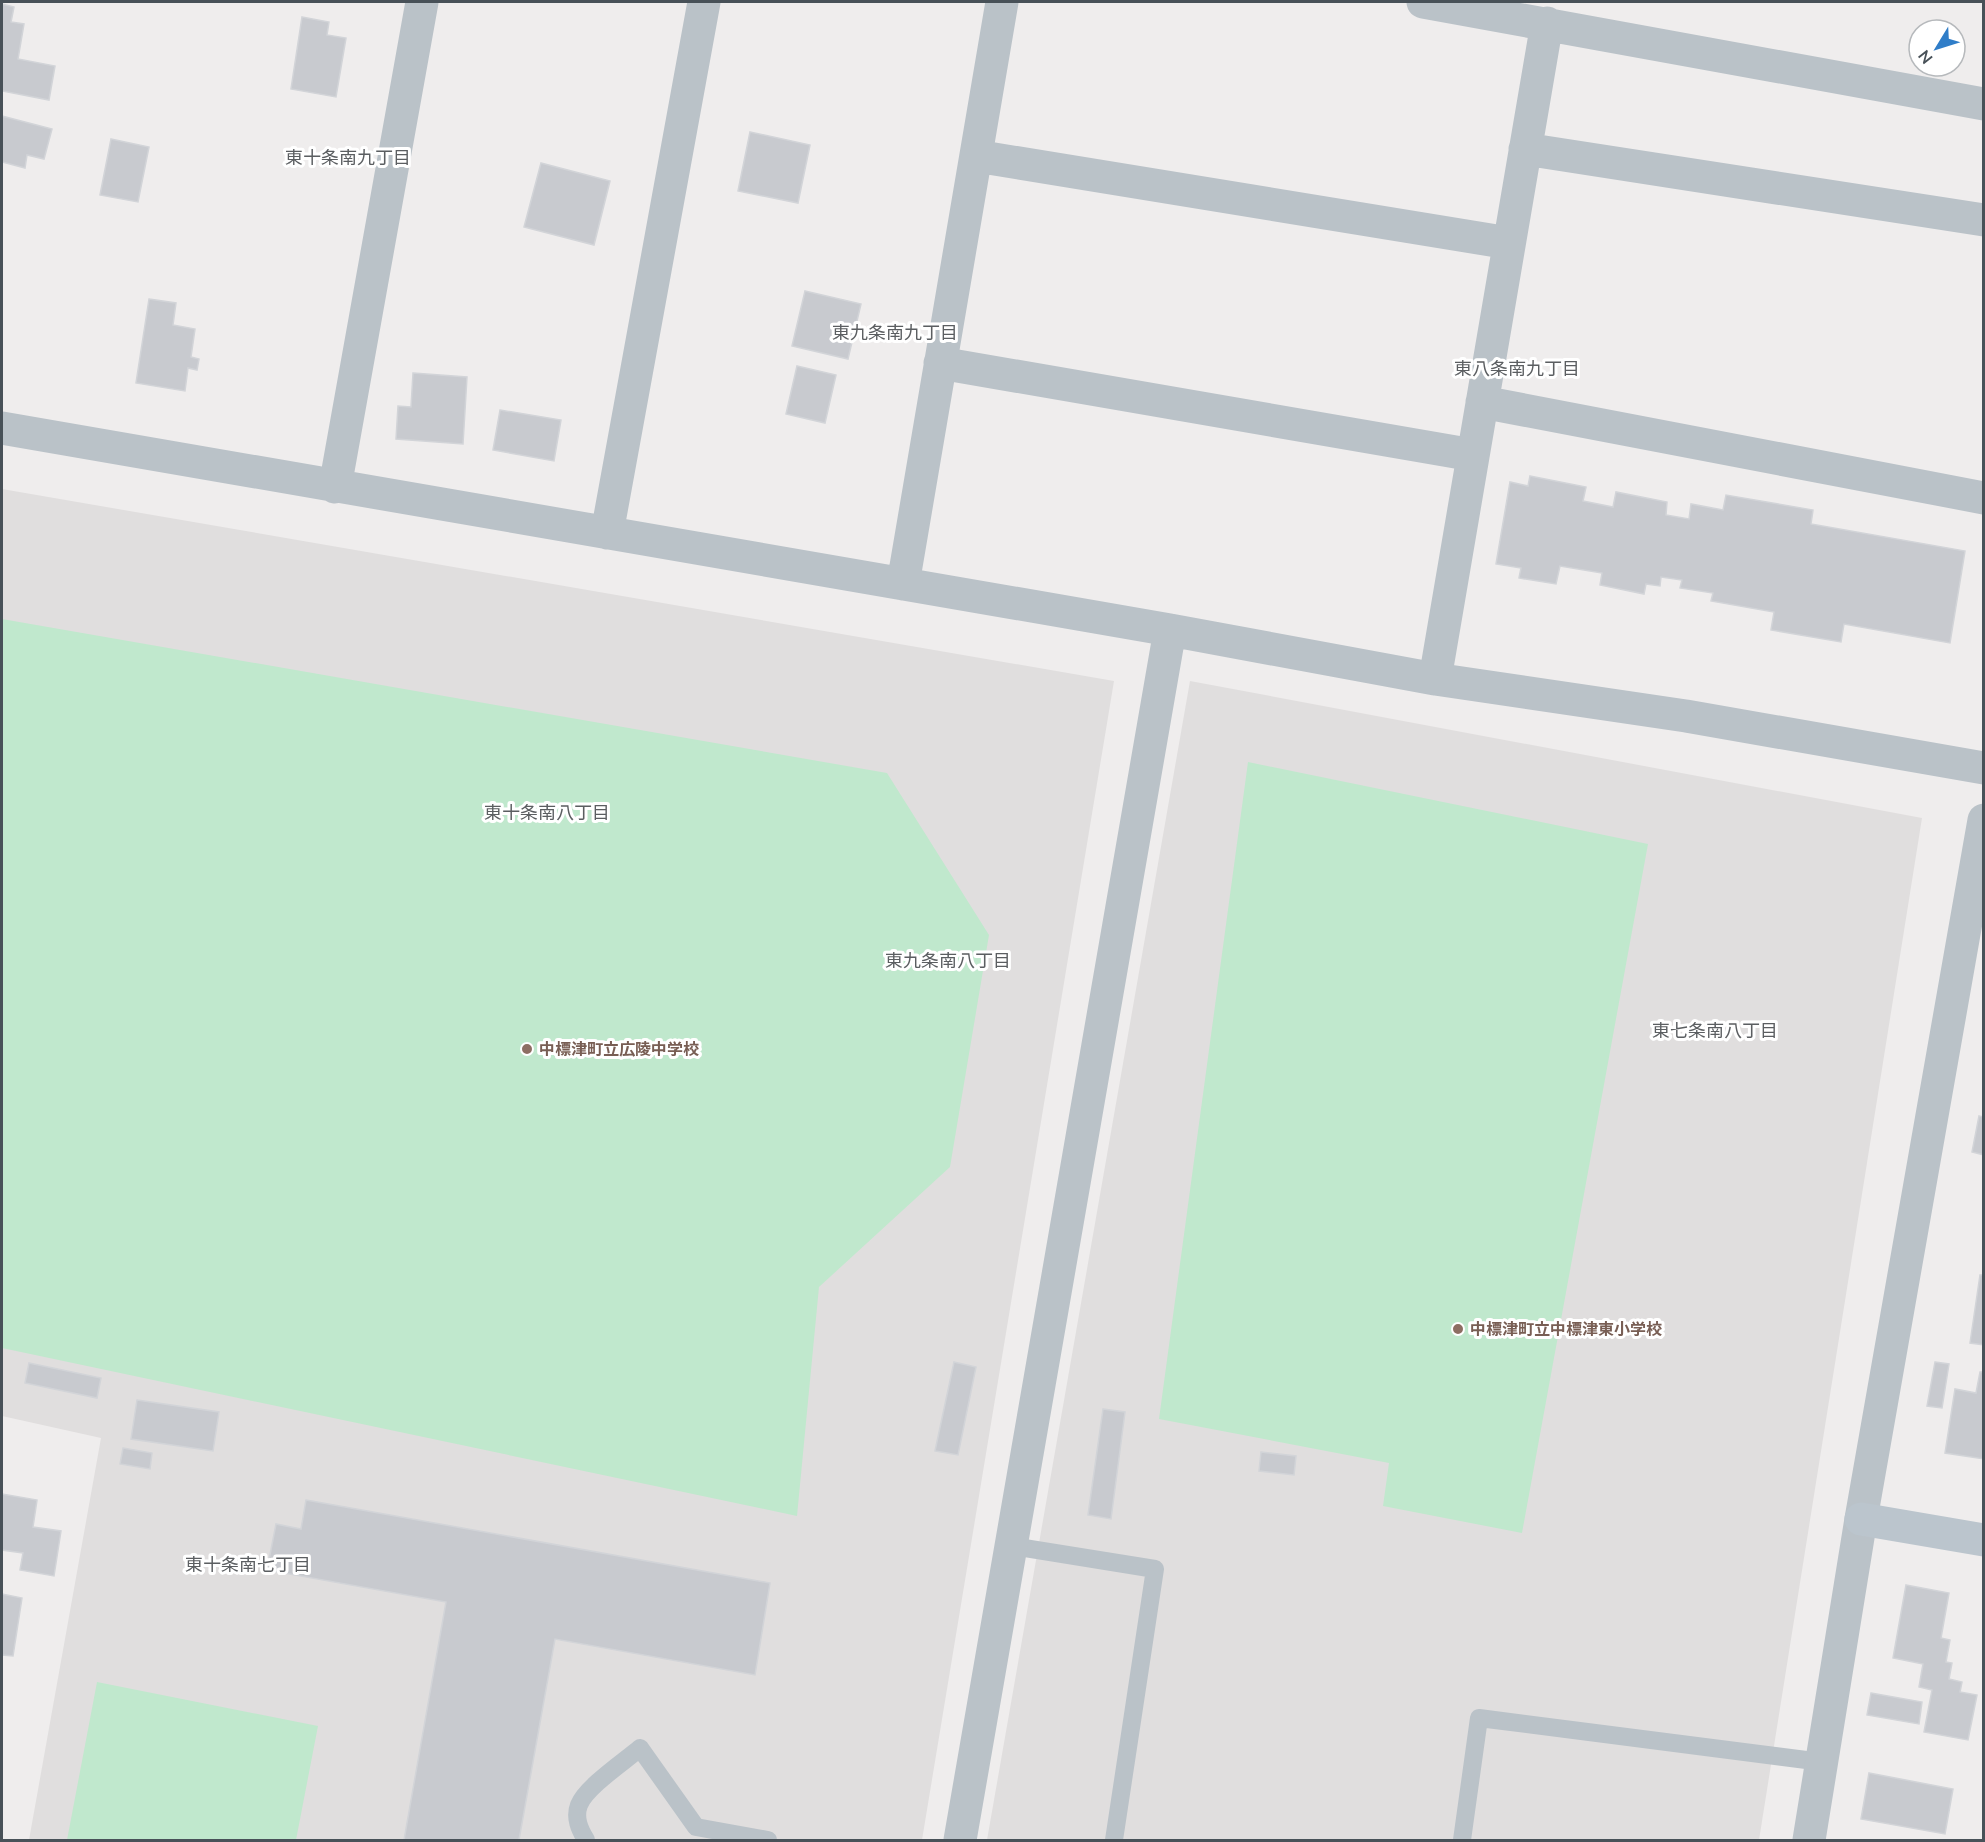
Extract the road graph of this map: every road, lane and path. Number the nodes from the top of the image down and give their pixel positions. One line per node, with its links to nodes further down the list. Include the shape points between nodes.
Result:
1 (422, 2): 15 (street)
2 (704, 2): 17 (street)
3 (1002, 2): 8 (street)
4 (1423, 2): 5 (street)
5 (1547, 23): 6 (street); 7 (street)
6 (1983, 104)
7 (1525, 149): 9 (street); 10 (street)
8 (976, 156): 10 (street); 11 (street)
9 (1983, 220)
10 (1509, 243): 12 (street)
11 (940, 363): 14 (street); 18 (street)
12 (1482, 402): 14 (street); 16 (street)
13 (2, 428): 15 (street)
14 (1473, 454): 20 (street)
15 (335, 487): 17 (street)
16 (1983, 498)
17 (607, 533): 18 (street)
18 (903, 584): 19 (street)
19 (1170, 630): 20 (street); 25 (street)
20 (1435, 679): 21 (street, via 1686,716)
21 (1983, 768)
22 (1983, 820): 23 (street)
23 (1861, 1519): 24 (street); 26 (street)
24 (1983, 1540)
25 (1012, 1546): 30 (street); 31 (lane, via 1155,1569)
26 (1822, 1762): 32 (lane, via 1479,1718); 33 (street)
27 (690, 1834): 28 (lane, via 640,1748 587,1792 578,1806 578,1826); 29 (lane)
28 (586, 1840)
29 (767, 1840)
30 (960, 1840)
31 (1114, 1840)
32 (1462, 1840)
33 (1809, 1840)

